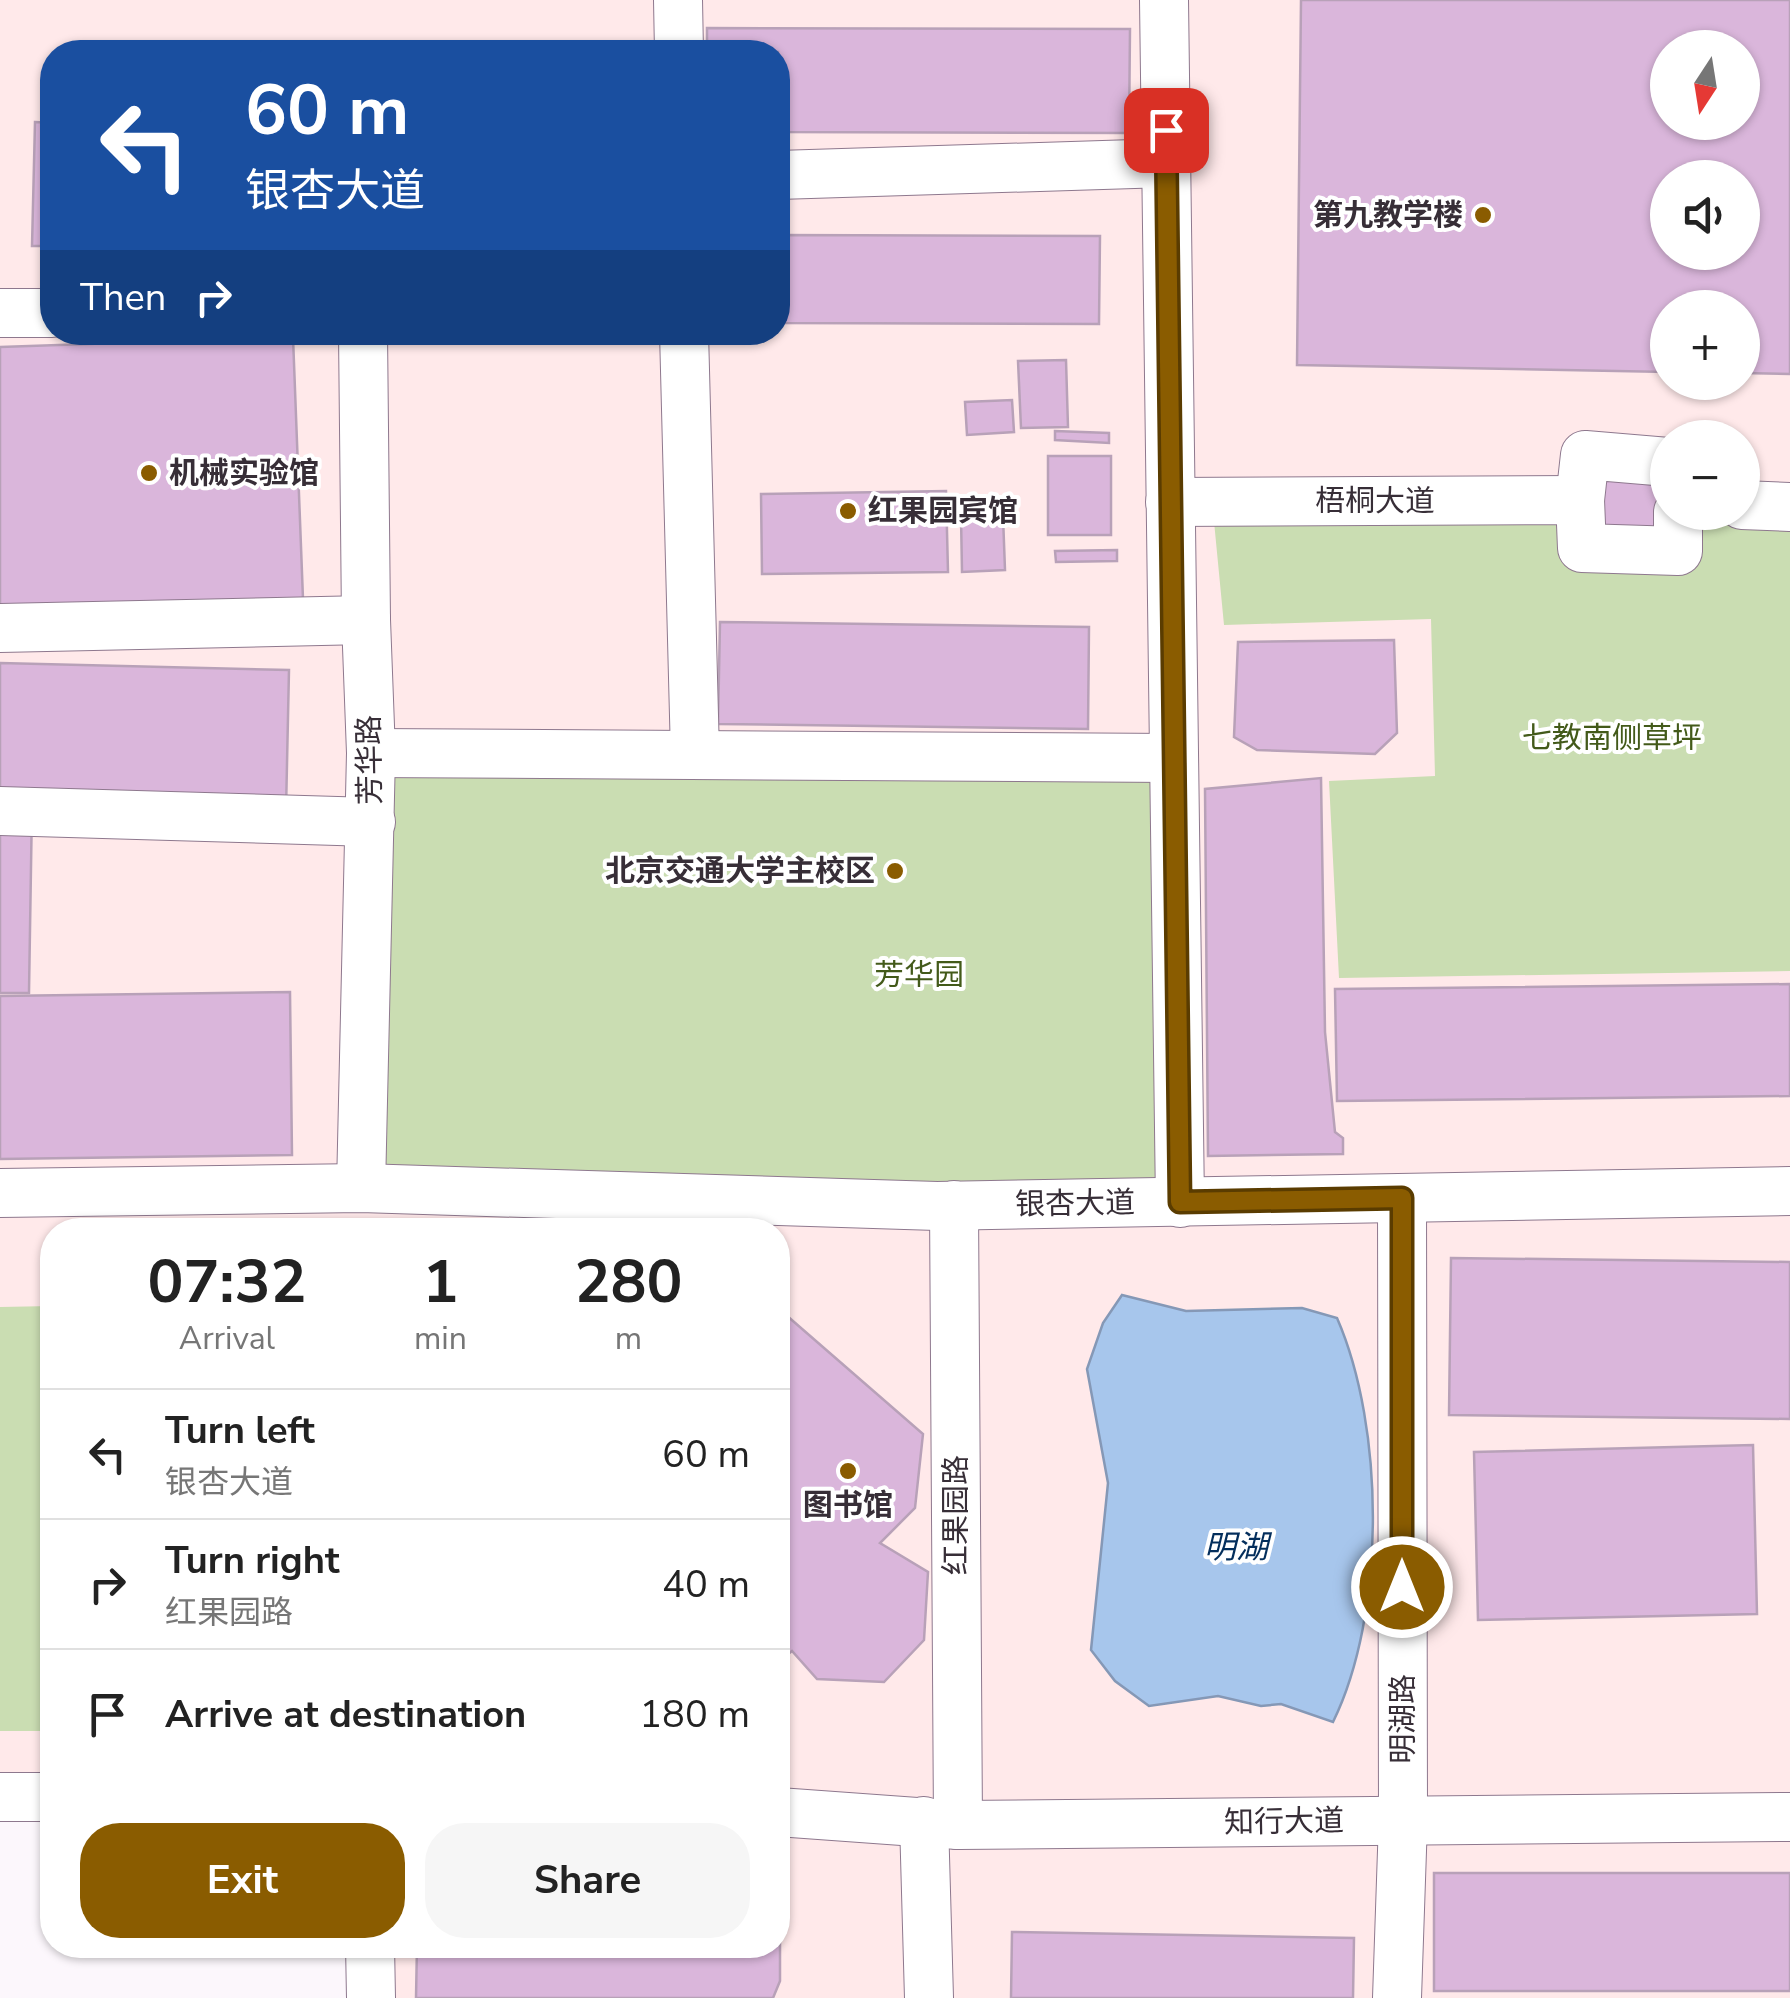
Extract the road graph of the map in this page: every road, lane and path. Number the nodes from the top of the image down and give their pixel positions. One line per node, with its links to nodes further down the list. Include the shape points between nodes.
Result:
1 (678, 0): 3 (street)
2 (1164, 0): 4 (street)
3 (679, 40)
4 (1166, 163): 5 (street); 12 (street)
5 (790, 174)
6 (0, 313): 7 (street)
7 (40, 313)
8 (362, 345): 16 (street, 芳华路)
9 (684, 345): 19 (street)
10 (1650, 460): 11 (street, via 1585,455)
11 (1580, 500): 12 (street, 梧桐大道); 15 (street, via 1582,548 1678,551)
12 (1170, 502): 20 (street)
13 (1760, 506): 14 (street)
14 (1790, 507)
15 (1678, 530)
16 (366, 620): 17 (street); 18 (street, 芳华路)
17 (0, 628)
18 (372, 753): 19 (street); 22 (street, 芳华路)
19 (694, 754): 20 (street)
20 (1174, 758): 27 (street)
21 (0, 812): 22 (street)
22 (371, 822): 23 (street, 芳华路)
23 (360, 1188): 25 (street, 银杏大道); 28 (street, 银杏大道)
24 (1790, 1191): 26 (street, 银杏大道)
25 (0, 1193)
26 (1402, 1198): 27 (street, 银杏大道); 33 (street, 明湖路)
27 (1180, 1202): 28 (street, 银杏大道)
28 (954, 1205): 34 (street, 红果园路)
29 (0, 1797): 30 (street)
30 (40, 1797)
31 (790, 1813): 34 (street, 知行大道)
32 (1790, 1817): 33 (street, 知行大道)
33 (1403, 1821): 34 (street, 知行大道); 38 (street, 明湖路)
34 (941, 1823): 37 (street, 红果园路)
35 (370, 1958): 36 (street)
36 (371, 1998)
37 (929, 1998)
38 (1398, 1998)

